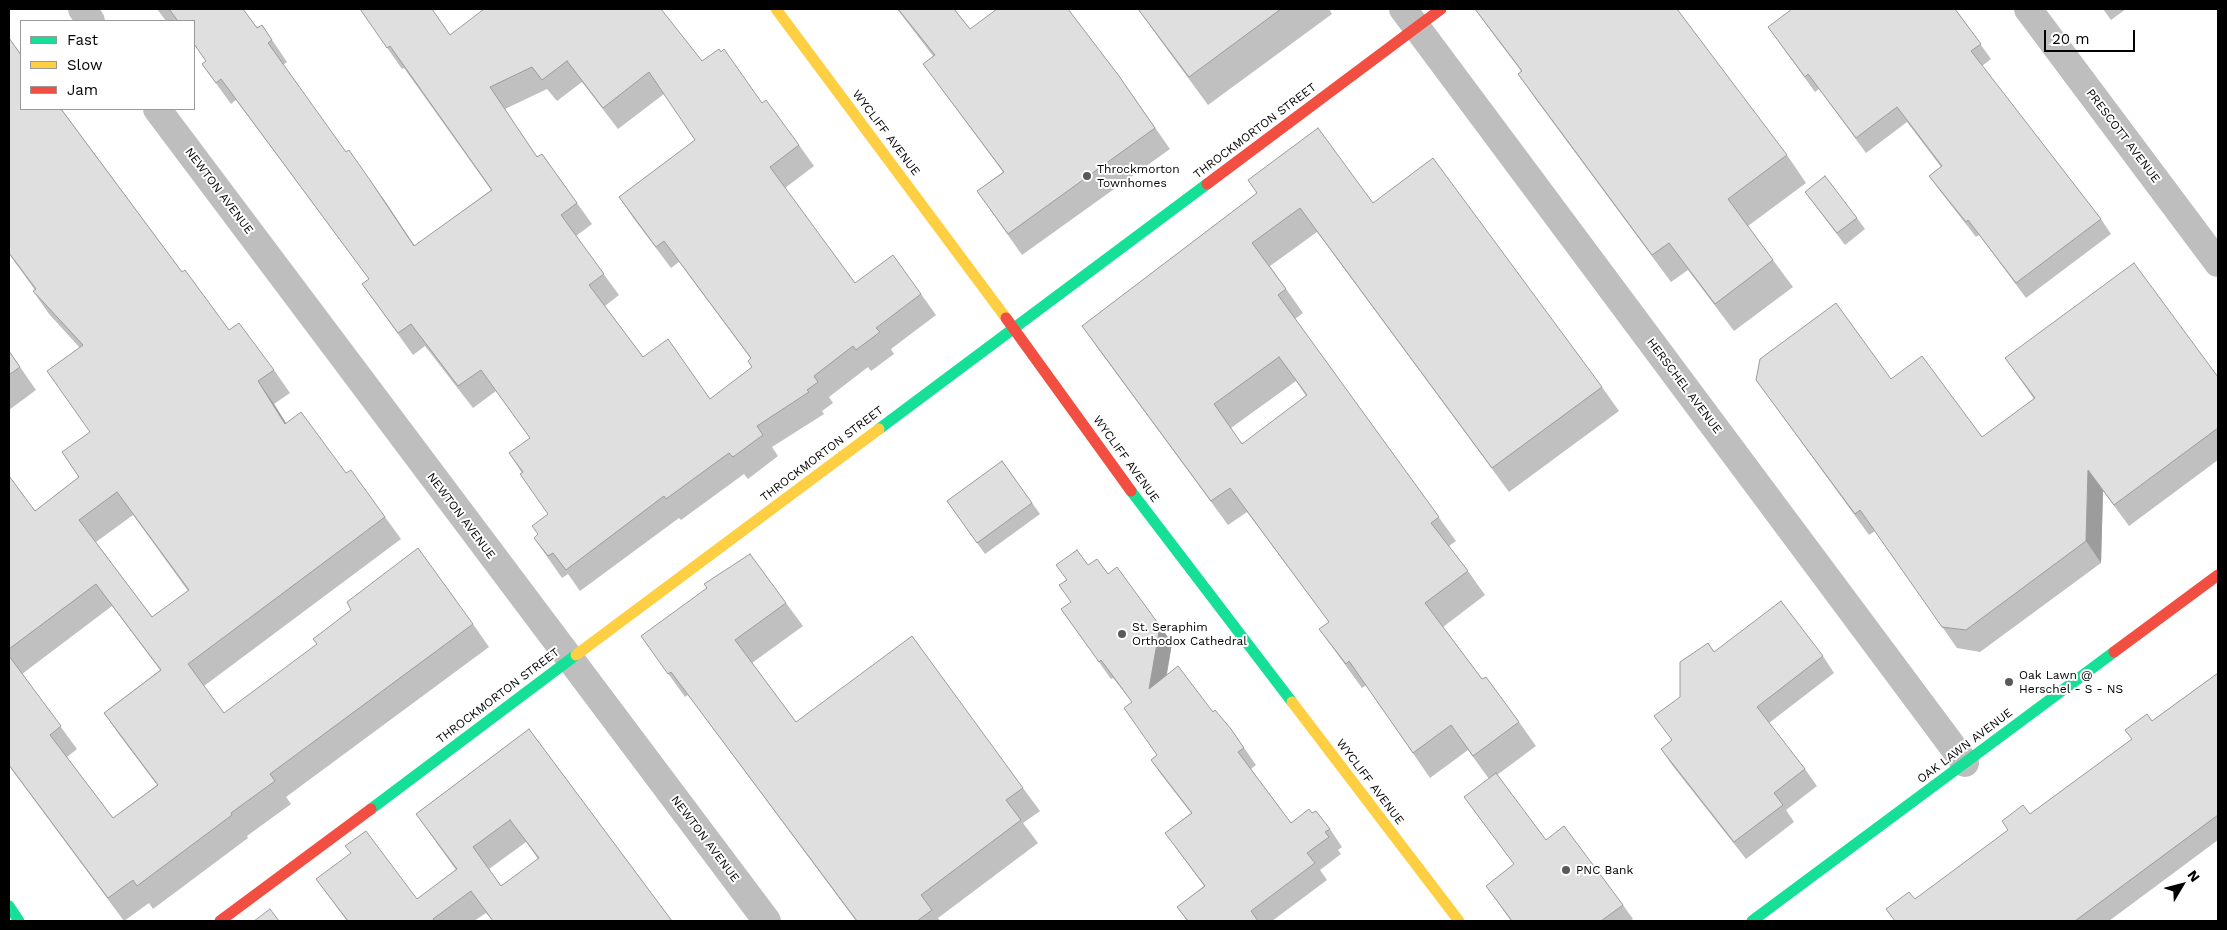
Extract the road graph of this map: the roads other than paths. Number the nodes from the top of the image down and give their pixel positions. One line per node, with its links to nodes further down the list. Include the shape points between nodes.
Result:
1 (82, 9): 6 (street)
2 (776, 9): 9 (main road, WYCLIFF AVENUE)
3 (1441, 9): 5 (main road, THROCKMORTON STREET)
4 (2028, 9): 8 (street, PRESCOTT AVENUE)
5 (1410, 18): 9 (main road, THROCKMORTON STREET); 12 (street, HERSCHEL AVENUE)
6 (90, 20)
7 (158, 110): 11 (street, NEWTON AVENUE)
8 (2218, 263)
9 (1014, 328): 11 (main road, THROCKMORTON STREET); 17 (main road, WYCLIFF AVENUE, via 1142,505)
10 (2218, 575): 12 (main road, OAK LAWN AVENUE)
11 (569, 660): 15 (main road, THROCKMORTON STREET); 16 (street, NEWTON AVENUE)
12 (1965, 763): 18 (main road, OAK LAWN AVENUE)
13 (9, 906): 14 (main road)
14 (19, 921)
15 (220, 921)
16 (767, 921)
17 (1458, 921)
18 (1752, 921)

